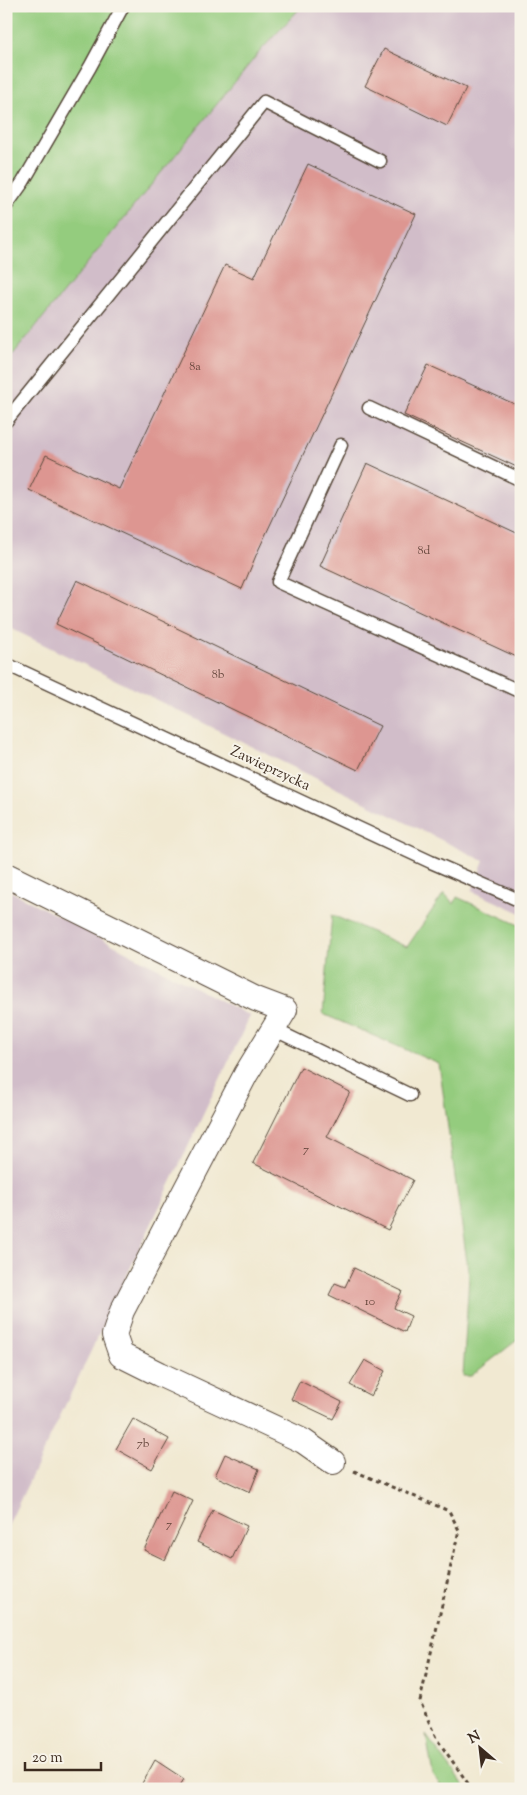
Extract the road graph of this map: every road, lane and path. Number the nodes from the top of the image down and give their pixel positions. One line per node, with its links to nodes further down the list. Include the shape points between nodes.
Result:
1 (123, 6): 3 (lane, via 23,182)
2 (380, 161): 5 (lane, via 264,102)
3 (6, 206)
4 (369, 408): 7 (lane)
5 (6, 421)
6 (340, 445): 9 (lane, via 278,582)
7 (521, 480)
8 (6, 664): 11 (lane, Zawieprzycka)
9 (521, 692)
10 (6, 875): 12 (street, via 256,999 286,1010)
11 (521, 901)
12 (272, 1029): 13 (lane); 14 (street, via 122,1311 114,1335 121,1354 303,1441)
13 (410, 1095)
14 (333, 1462): 15 (path, via 449,1511 459,1530 420,1701 436,1738)
15 (472, 1789)

